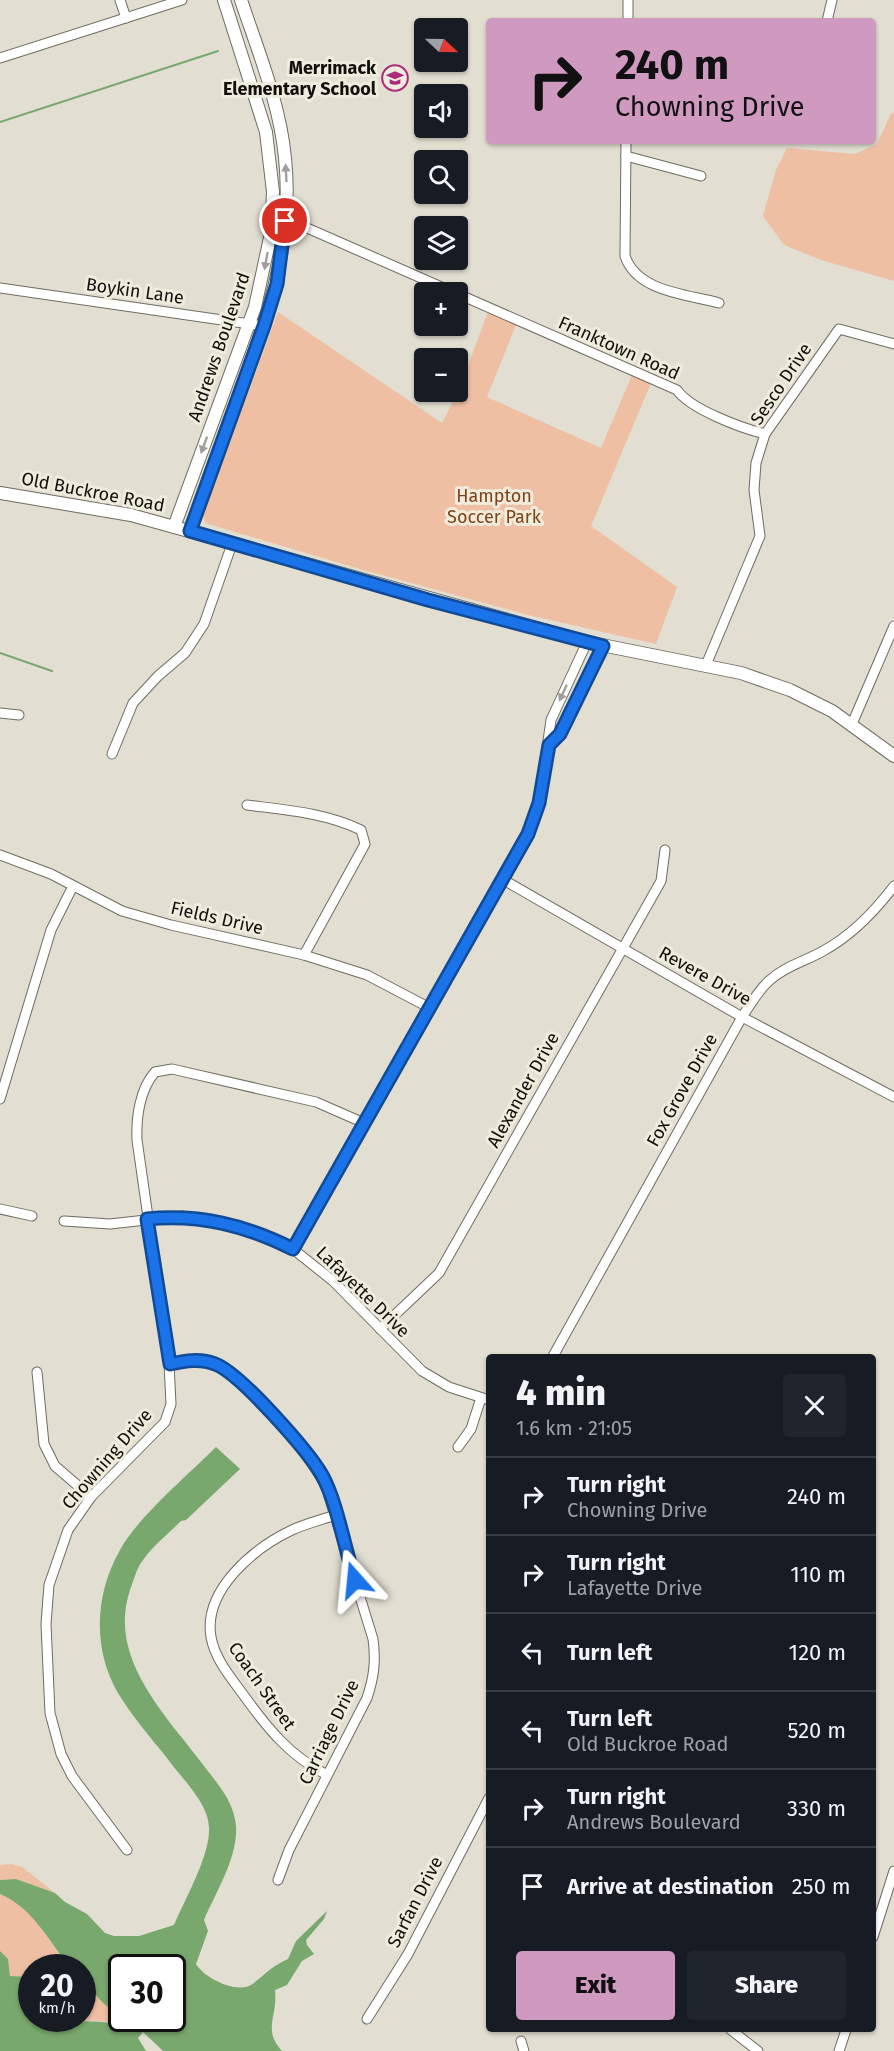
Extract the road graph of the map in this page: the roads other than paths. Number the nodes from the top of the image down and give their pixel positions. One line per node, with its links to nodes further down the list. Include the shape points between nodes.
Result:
1 (120, 0): 7 (street)
2 (182, 0): 7 (street)
3 (224, 0): 14 (street, Andrews Boulevard, via 266,132)
4 (241, 0): 15 (street, Andrews Boulevard, one-way to 4, via 286,170 279,120)
5 (628, 0): 8 (street)
6 (832, 0): 9 (street)
7 (126, 18): 10 (street)
8 (628, 18)
9 (828, 18)
10 (0, 58)
11 (626, 144): 12 (street)
12 (626, 156): 13 (street); 19 (street, via 625,256 629,269 650,284)
13 (701, 176)
14 (272, 221): 15 (street); 20 (street, Andrews Boulevard, one-way to 20, via 262,284)
15 (285, 221): 16 (street); 21 (street, Andrews Boulevard, via 277,284)
16 (430, 282)
17 (0, 288): 20 (street, Boykin Lane)
18 (468, 298): 23 (street, Franktown Road, via 677,390 710,412)
19 (719, 303)
20 (250, 324): 21 (street, Boykin Lane); 25 (street, Andrews Boulevard, one-way to 25)
21 (264, 326): 26 (street, Andrews Boulevard)
22 (894, 344): 23 (street, Sesco Drive, via 838,329)
23 (765, 434): 31 (street, Sesco Drive, via 756,463 754,490 760,536)
24 (0, 493): 25 (street, Old Buckroe Road, via 87,506)
25 (174, 527): 26 (street, Old Buckroe Road)
26 (190, 531): 27 (street, Old Buckroe Road)
27 (232, 544): 29 (street, Old Buckroe Road); 36 (street, via 204,624 185,652 133,704)
28 (894, 626): 34 (street)
29 (587, 642): 30 (street, Old Buckroe Road); 35 (street, one-way to 35, via 551,720)
30 (603, 646): 31 (street, Old Buckroe Road); 35 (street, via 560,734)
31 (706, 665): 34 (street, Old Buckroe Road, via 790,690)
32 (0, 713): 33 (street)
33 (19, 715)
34 (852, 724): 37 (street, Old Buckroe Road)
35 (549, 745): 41 (street, via 535,818)
36 (112, 754)
37 (894, 756)
38 (247, 805): 45 (street, via 303,812 362,830 365,844)
39 (665, 850): 44 (street, Alexander Drive, via 661,881)
40 (0, 855): 42 (street, Fields Drive)
41 (502, 879): 44 (street, Revere Drive); 46 (street)
42 (73, 886): 45 (street, Fields Drive, via 122,911); 49 (street, via 51,930)
43 (894, 886): 47 (street, Fox Grove Drive, via 849,933 769,980)
44 (622, 949): 47 (street, Revere Drive); 56 (street, Alexander Drive, via 438,1273)
45 (304, 955): 46 (street, Fields Drive, via 367,975)
46 (428, 1007): 50 (street)
47 (742, 1017): 48 (street, Revere Drive); 57 (street, Fox Grove Drive)
48 (894, 1097)
49 (0, 1099)
50 (364, 1123): 53 (street, Chowning Drive, via 316,1102 160,1069 146,1087 137,1122); 55 (street)
51 (0, 1209): 52 (street)
52 (32, 1216)
53 (147, 1219): 54 (street, Lafayette Drive, via 111,1224); 55 (street, Lafayette Drive, via 182,1216 206,1220 256,1232); 58 (street, Chowning Drive)
54 (64, 1221)
55 (293, 1249): 56 (street, Lafayette Drive, via 333,1281)
56 (380, 1329): 60 (street, Lafayette Drive, via 430,1377)
57 (554, 1354)
58 (170, 1364): 62 (street, Chowning Drive, via 171,1404 165,1422); 63 (street, Carriage Drive, via 206,1361 235,1378 309,1458 322,1476)
59 (37, 1372): 62 (street, via 44,1444 55,1466)
60 (485, 1399): 61 (street)
61 (458, 1447)
62 (91, 1497): 68 (street, Chowning Drive, via 68,1530 49,1585 45,1624 50,1713 61,1754 72,1776)
63 (335, 1515): 64 (street, Carriage Drive, via 376,1658 367,1698); 64 (street, Coach Street, via 292,1530 244,1562 216,1600 211,1619 211,1637 222,1664 262,1721 292,1754)
64 (327, 1775): 70 (street, Carriage Drive)
65 (486, 1802): 66 (street, Sarfan Drive)
66 (480, 1810): 67 (street); 72 (street, Sarfan Drive, via 408,1954)
67 (486, 1815)
68 (127, 1850)
69 (894, 1870): 71 (street)
70 (278, 1880)
71 (876, 1927)
72 (367, 2019)
73 (734, 2032): 75 (street)
74 (845, 2032): 76 (street)
75 (758, 2051)
76 (839, 2051)

